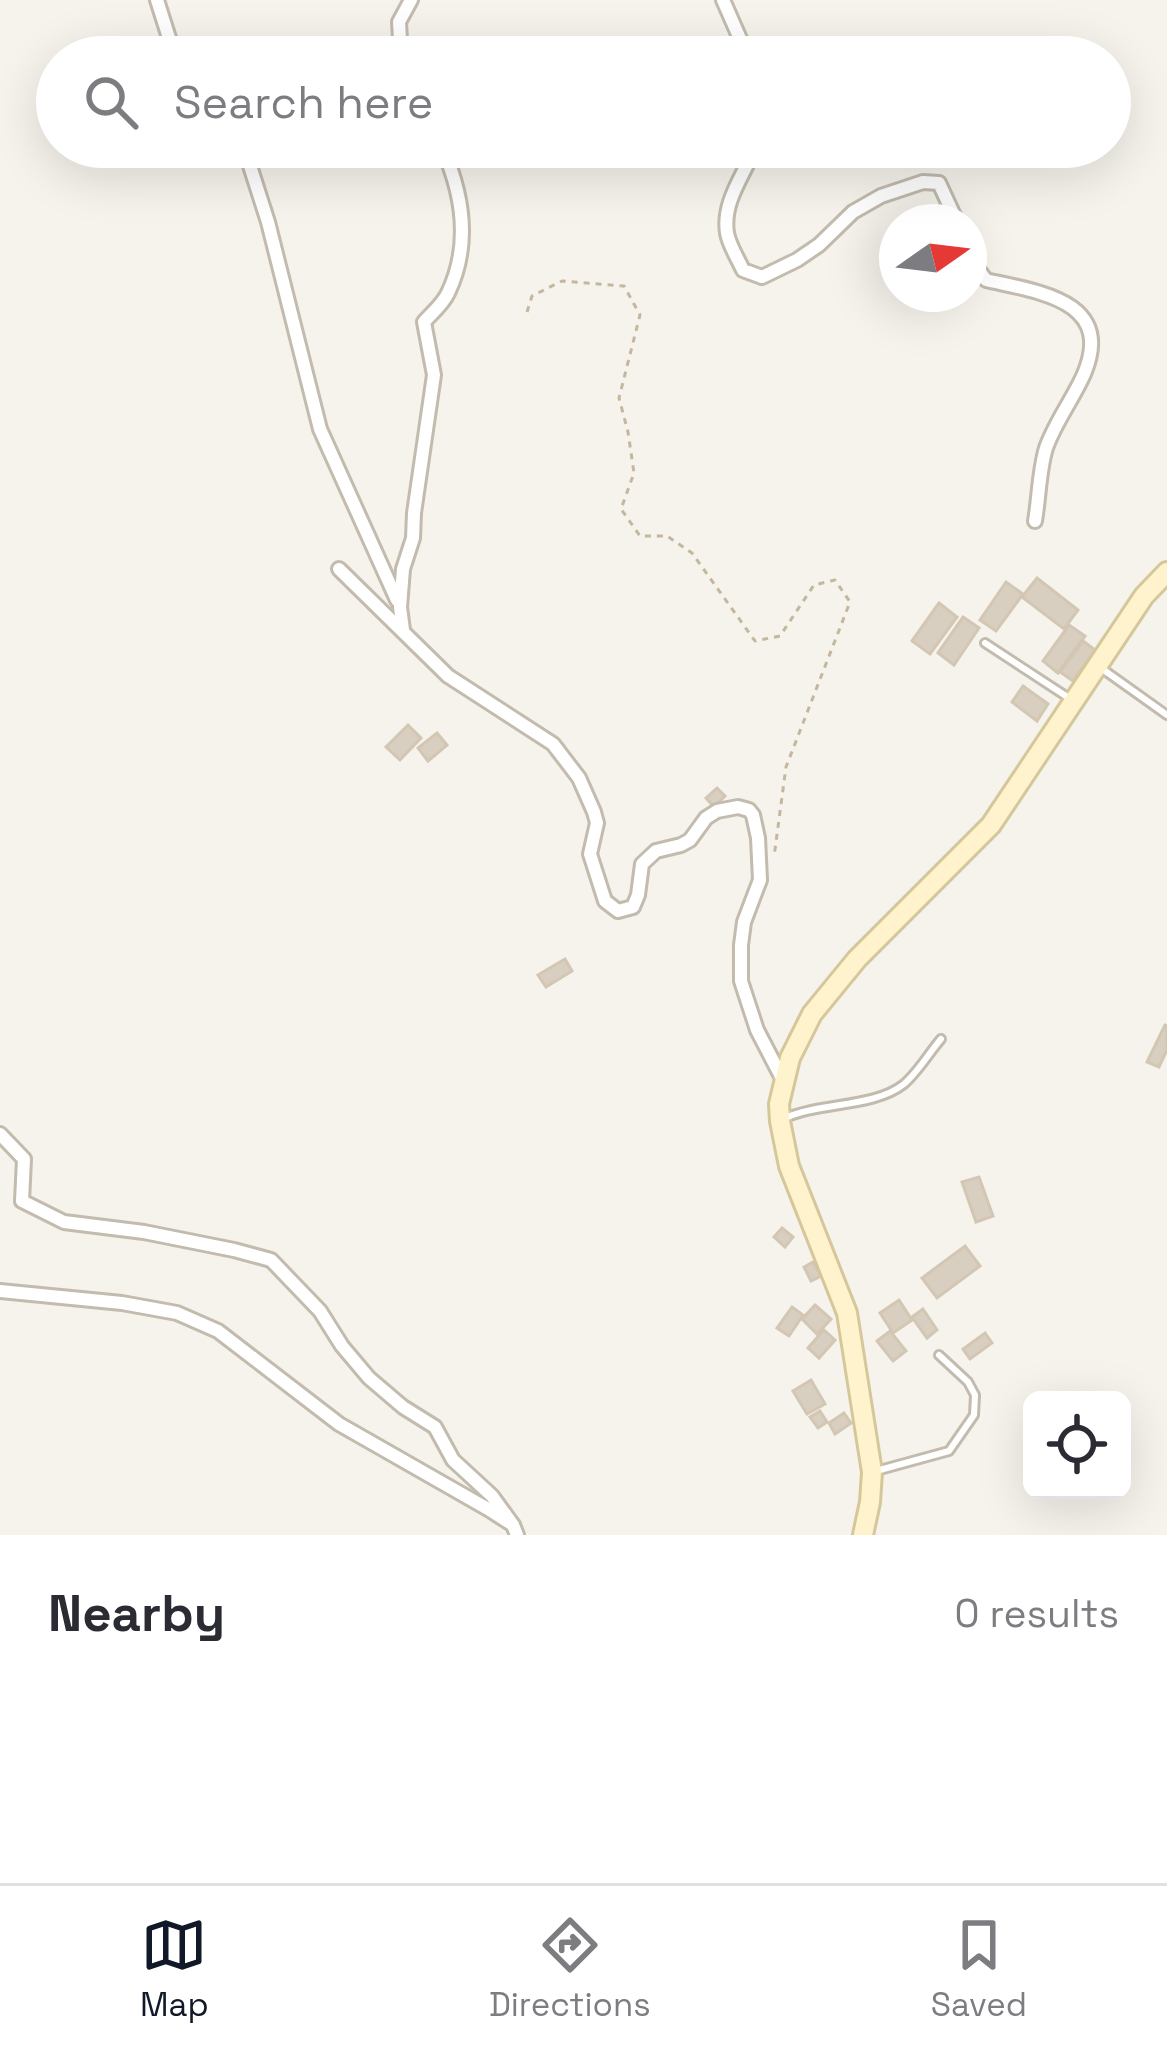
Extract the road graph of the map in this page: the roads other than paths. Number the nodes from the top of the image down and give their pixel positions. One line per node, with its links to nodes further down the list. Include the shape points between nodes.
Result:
1 (157, 0): 4 (street)
2 (411, 0): 5 (street)
3 (723, 0): 6 (street)
4 (168, 36)
5 (400, 36)
6 (739, 36)
7 (251, 168): 15 (street, via 320,429)
8 (449, 168): 15 (street, via 463,243 447,297 424,322 434,375)
9 (746, 168): 10 (street, via 733,189 727,232 743,270 762,277 881,196 939,183)
10 (949, 204)
11 (987, 280): 12 (street, via 1072,305 1093,345 1044,453)
12 (1035, 521)
13 (339, 569): 16 (street)
14 (1167, 572): 18 (main road)
15 (400, 607): 16 (street)
16 (403, 632): 22 (street, via 448,676 553,744 579,778 597,823 590,854 604,902 618,911 633,907 642,864 656,851 690,840 717,811 753,814 760,880 744,922 741,981)
17 (985, 643): 19 (lane)
18 (1098, 666): 19 (main road); 20 (lane)
19 (1074, 701): 22 (main road, via 991,825 812,1014)
20 (1167, 715)
21 (941, 1039): 23 (lane, via 904,1084 883,1095)
22 (784, 1082): 23 (main road)
23 (780, 1120): 27 (main road, via 789,1166 847,1313)
24 (0, 1134): 28 (street, via 24,1159 22,1201 64,1222 271,1260 369,1378 435,1427 453,1460 493,1496)
25 (0, 1291): 28 (street, via 177,1313 218,1331 339,1424)
26 (939, 1355): 27 (lane, via 968,1382 974,1415 950,1450)
27 (872, 1472): 29 (main road)
28 (515, 1530)
29 (863, 1535)

